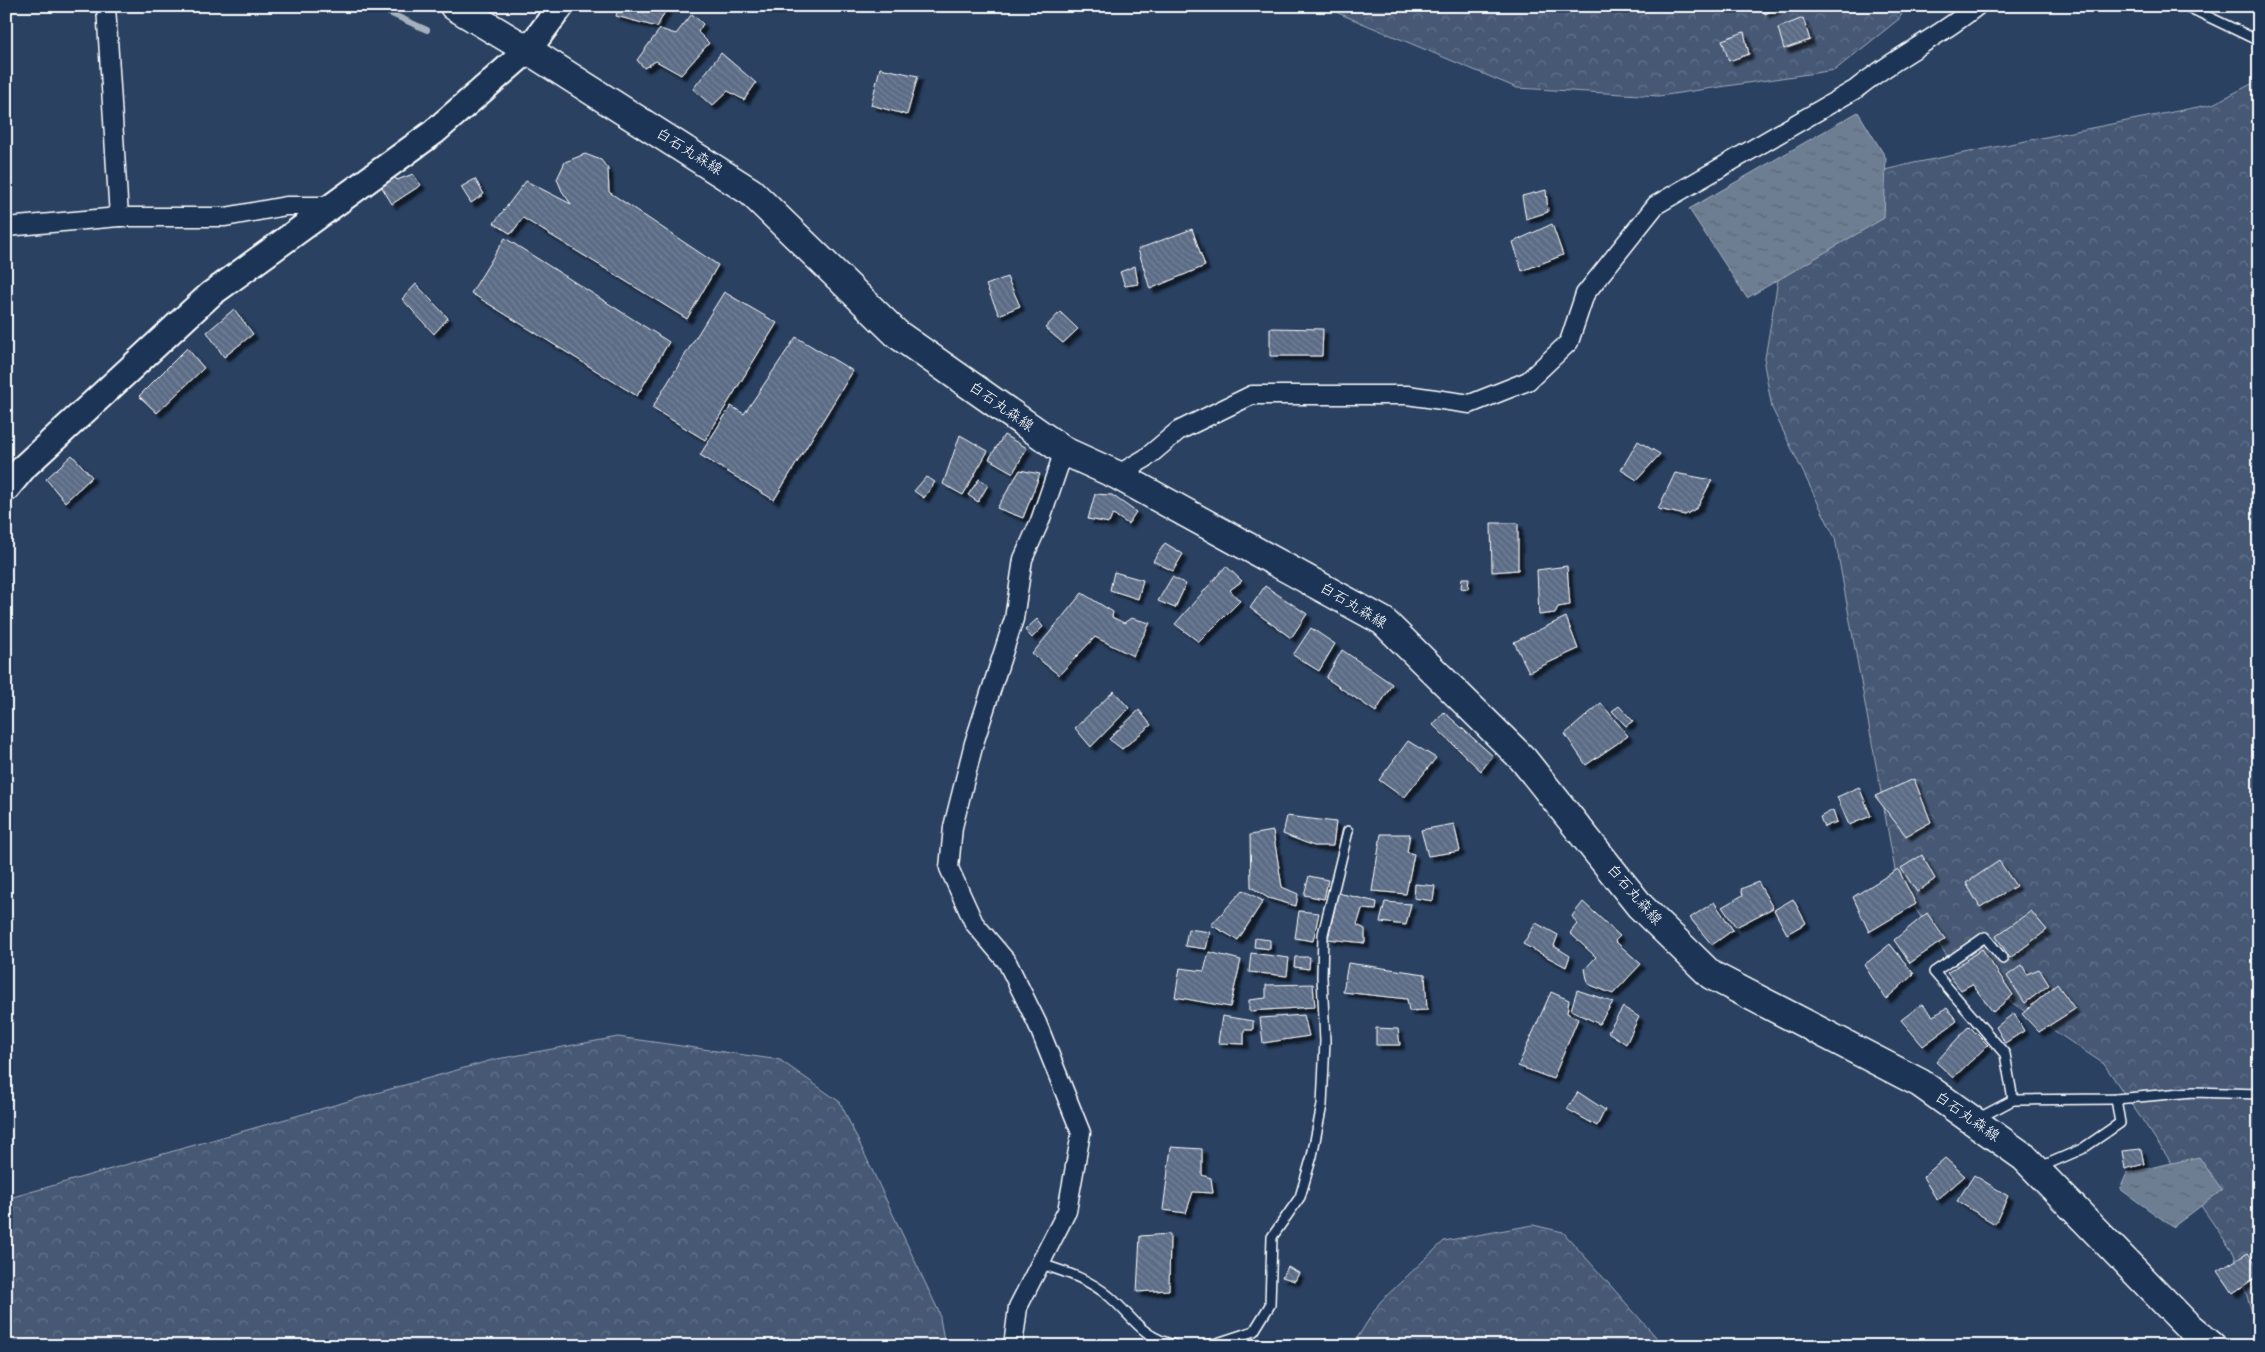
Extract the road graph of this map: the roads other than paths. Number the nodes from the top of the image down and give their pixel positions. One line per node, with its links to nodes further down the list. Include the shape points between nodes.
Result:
1 (106, 6): 9 (street)
2 (454, 6): 7 (main road, 白石丸森線)
3 (561, 6): 7 (street)
4 (1977, 6): 12 (street, via 1913,50 1883,66 1856,89 1656,204 1585,294 1568,342 1528,381 1470,404 1407,395 1252,395 1178,431 1146,458)
5 (2186, 6): 6 (lane)
6 (2259, 41)
7 (528, 50): 8 (street, via 434,132); 11 (main road, 白石丸森線, via 751,192 897,334)
8 (334, 206): 9 (street, via 286,206 225,217); 13 (street, via 211,294 25,466)
9 (119, 217): 10 (street)
10 (6, 227)
11 (1064, 450): 12 (main road, 白石丸森線); 21 (street, via 1040,521 1023,559 1014,619 974,743 953,827 949,868 974,923 1007,962 1037,1023 1081,1133 1068,1211)
12 (1117, 475): 19 (main road, 白石丸森線, via 1383,621 1523,759 1640,906 1711,975 1920,1083)
13 (6, 489)
14 (1348, 831): 24 (lane, via 1323,934 1325,1041 1322,1105 1312,1156 1300,1197 1272,1237 1270,1305 1254,1331)
15 (2003, 960): 18 (lane, via 1985,937 1934,972 2005,1054)
16 (2259, 1094): 17 (lane, via 2193,1092)
17 (2116, 1099): 18 (lane); 20 (lane, via 2120,1123 2082,1149)
18 (2012, 1100): 19 (lane)
19 (1973, 1121): 20 (main road, 白石丸森線, via 2024,1157)
20 (2035, 1169): 25 (main road, 白石丸森線, via 2188,1326)
21 (1041, 1264): 22 (street, via 1018,1307); 23 (lane, via 1078,1275 1110,1297 1156,1340)
22 (1012, 1346)
23 (1177, 1346)
24 (1208, 1346)
25 (2212, 1346)

